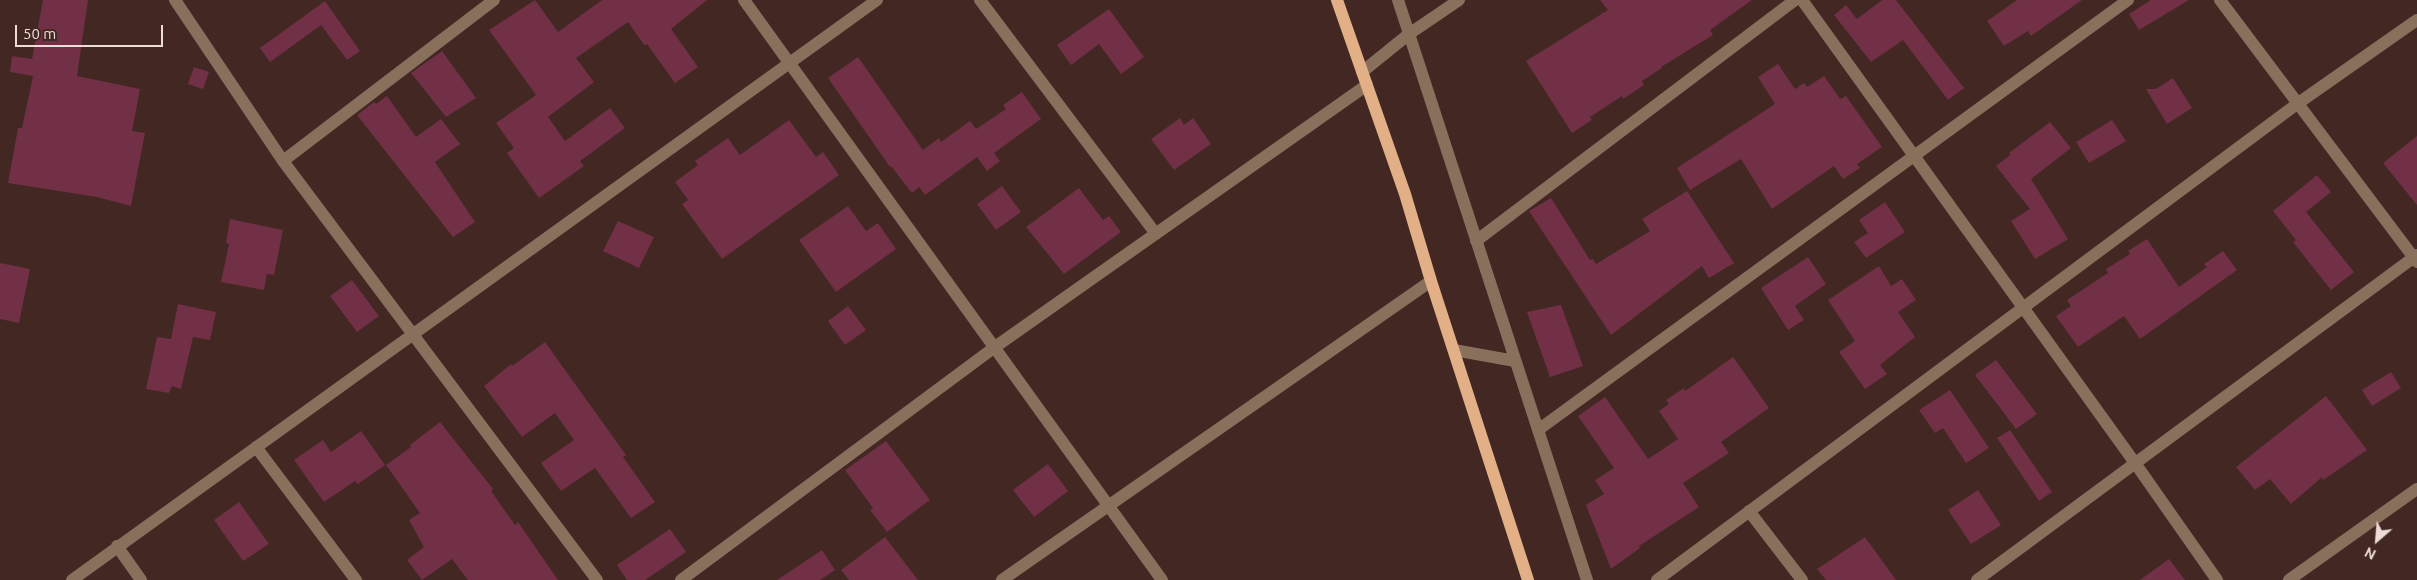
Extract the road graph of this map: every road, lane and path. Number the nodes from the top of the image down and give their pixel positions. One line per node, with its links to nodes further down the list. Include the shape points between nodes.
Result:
1 (175, 0): 20 (street)
2 (494, 0): 20 (street)
3 (744, 0): 15 (street)
4 (877, 0): 15 (street)
5 (980, 0): 21 (street)
6 (1337, 0): 16 (main road)
7 (1398, 0): 14 (street)
8 (1460, 0): 14 (street)
9 (1795, 0): 22 (street)
10 (1802, 0): 19 (street)
11 (2128, 0): 19 (street)
12 (2220, 0): 18 (street)
13 (2417, 20): 18 (street)
14 (1409, 34): 16 (street); 22 (street)
15 (790, 61): 26 (street); 27 (street)
16 (1362, 72): 17 (main road)
17 (1367, 85): 21 (street); 24 (main road)
18 (2297, 104): 23 (street); 25 (street)
19 (1914, 156): 25 (street); 30 (street)
20 (283, 161): 26 (street)
21 (1156, 234): 27 (street)
22 (1476, 241): 29 (street)
23 (2416, 258): 32 (street)
24 (1431, 280): 28 (main road); 34 (street)
25 (2023, 307): 32 (street); 35 (street)
26 (412, 336): 31 (street); 40 (street)
27 (995, 347): 34 (street); 41 (street)
28 (1454, 350): 29 (street); 44 (main road)
29 (1515, 361): 30 (street)
30 (1538, 430): 45 (street)
31 (256, 447): 36 (street); 39 (street)
32 (2135, 463): 48 (street); 49 (street)
33 (2417, 488): 50 (street)
34 (1106, 505): 42 (street); 43 (street)
35 (1749, 511): 46 (street); 47 (street)
36 (117, 546): 37 (street); 38 (street)
37 (72, 580)
38 (141, 580)
39 (356, 580)
40 (597, 580)
41 (681, 580)
42 (1002, 580)
43 (1162, 580)
44 (1528, 580)
45 (1587, 580)
46 (1657, 580)
47 (1802, 580)
48 (1977, 580)
49 (2216, 580)
50 (2289, 580)

